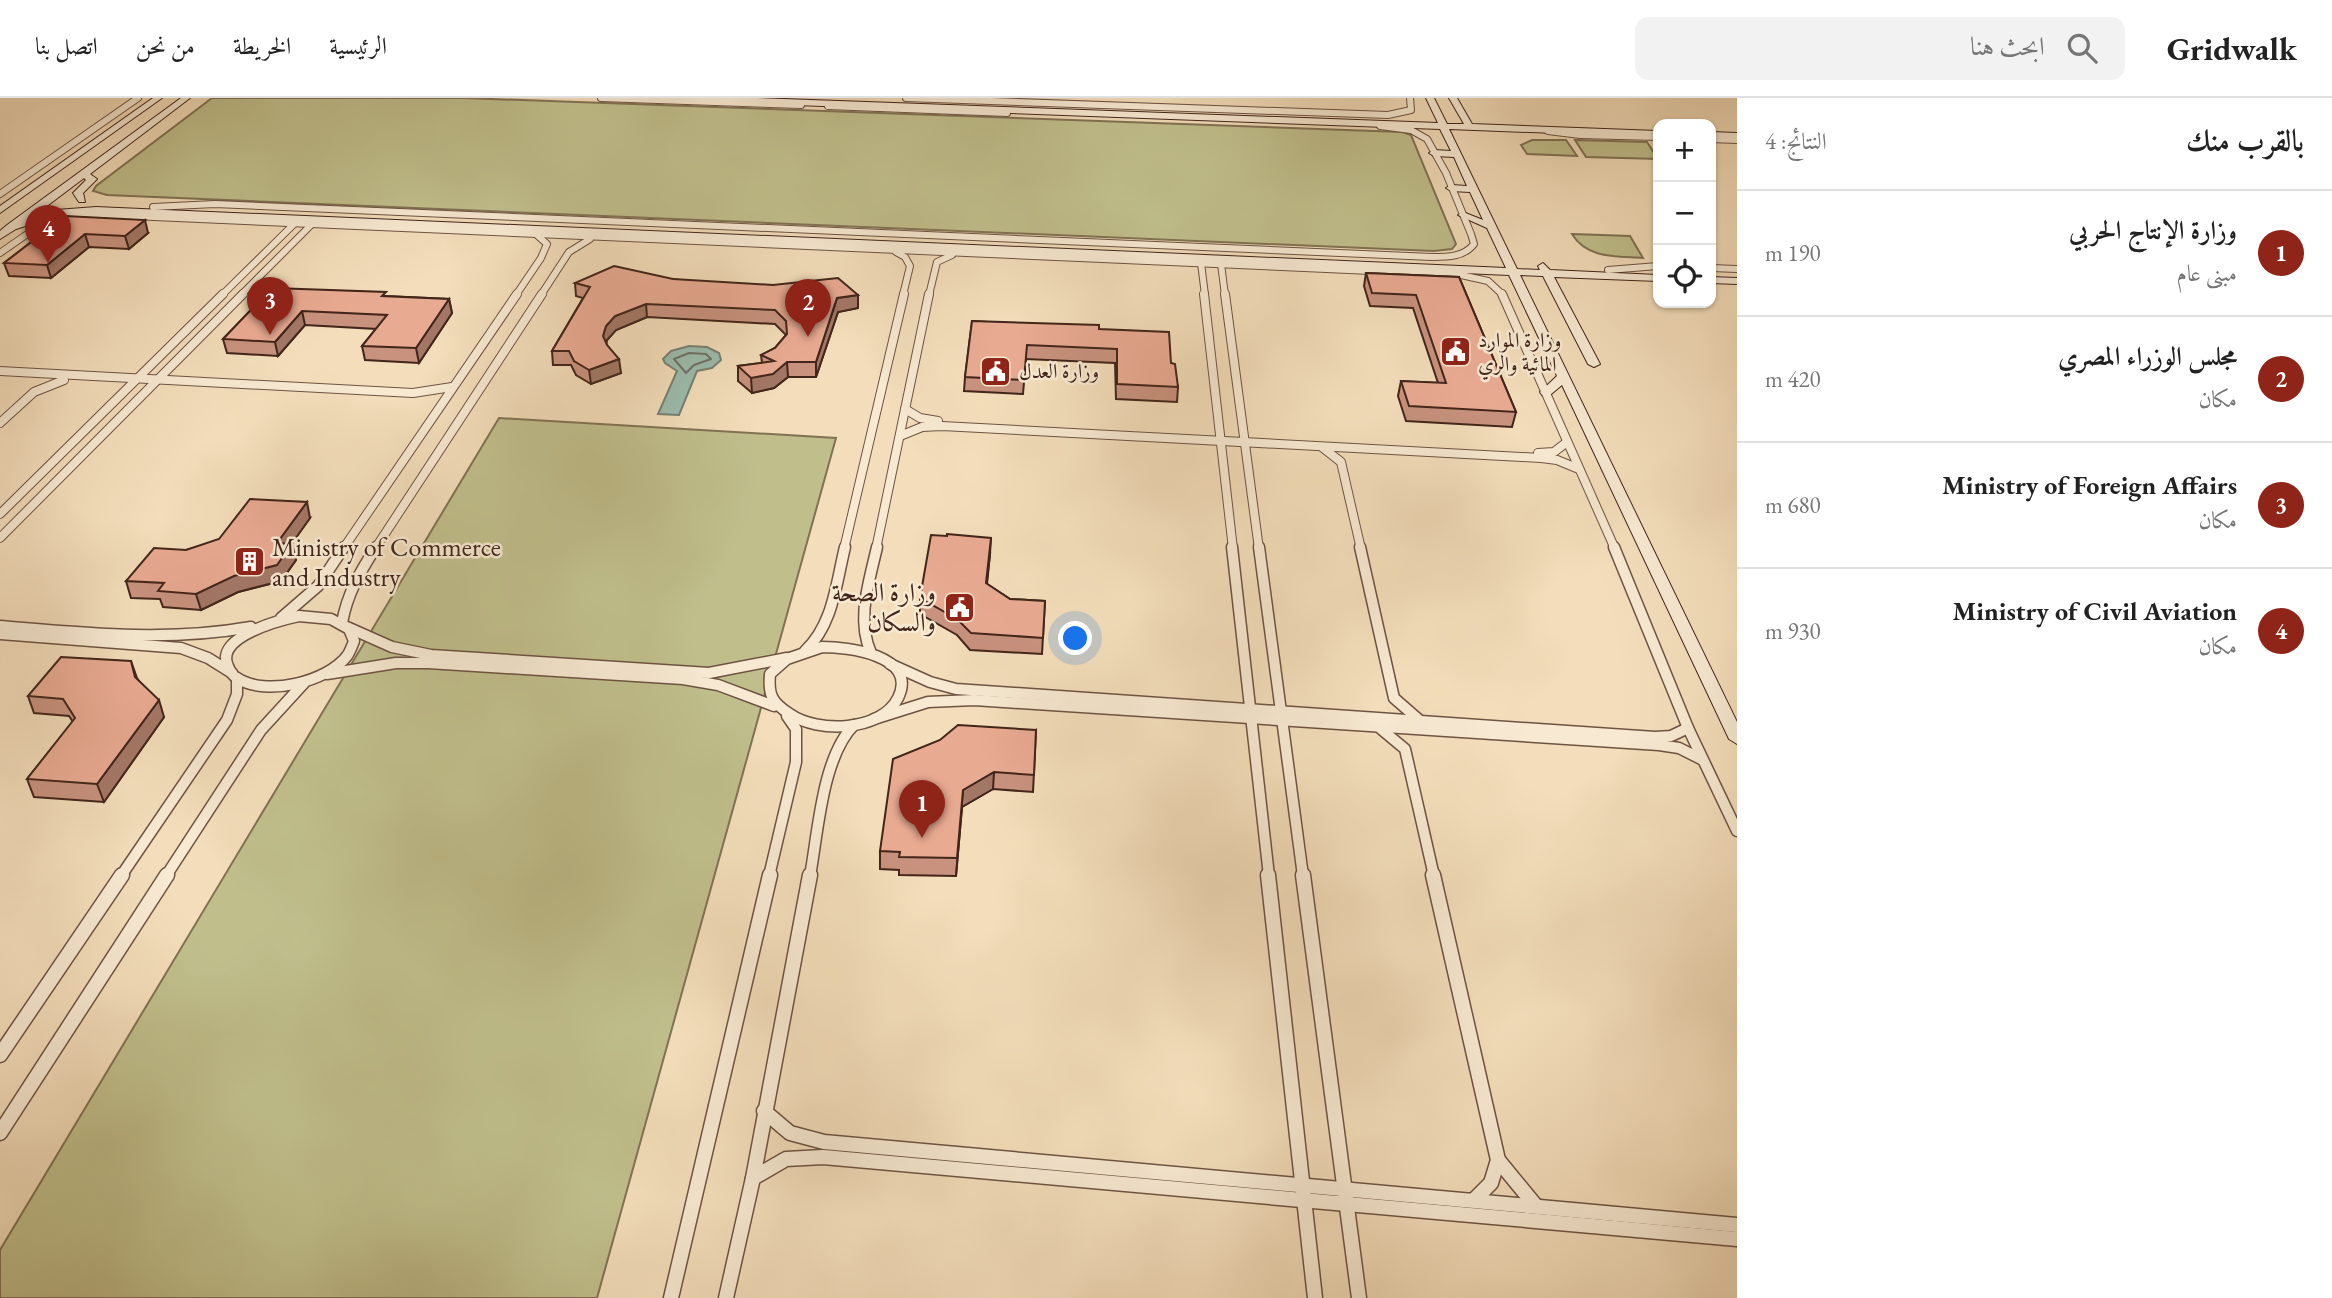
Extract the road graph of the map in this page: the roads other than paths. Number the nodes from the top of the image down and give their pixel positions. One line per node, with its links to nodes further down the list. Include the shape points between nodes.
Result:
1 (138, 98): 27 (street)
2 (158, 98): 30 (street)
3 (195, 98): 12 (street)
4 (601, 98): 16 (street)
5 (689, 98): 16 (street)
6 (817, 98): 15 (street)
7 (906, 98): 13 (street)
8 (982, 98): 14 (street)
9 (1410, 98): 14 (street, via 1411,110 1388,115)
10 (1430, 98): 15 (street)
11 (1453, 98): 17 (street)
12 (185, 99): 24 (street)
13 (938, 99): 14 (street)
14 (993, 101)
15 (1441, 123): 16 (street); 17 (street); 23 (street)
16 (1347, 124): 22 (street, via 1411,131 1426,138)
17 (1468, 124): 18 (street); 19 (street)
18 (1653, 133)
19 (1653, 133)
20 (1716, 135): 21 (street)
21 (1737, 135)
22 (1434, 153): 23 (street); 25 (street)
23 (1456, 154): 26 (street)
24 (83, 174): 28 (street, via 92,180 78,193); 37 (street)
25 (1451, 188): 26 (street); 33 (street)
26 (1472, 189): 36 (street)
27 (0, 194)
28 (82, 200): 29 (street); 31 (street, via 60,206)
29 (153, 206): 43 (street); 51 (street, via 215,204)
30 (0, 210)
31 (65, 212): 32 (street); 37 (street)
32 (134, 214): 34 (street); 38 (street); 46 (street, via 55,218 34,227)
33 (1463, 215): 36 (street); 51 (street, via 1474,244 1469,251)
34 (294, 224): 35 (street); 70 (street)
35 (311, 225): 38 (street); 71 (street)
36 (1490, 226): 54 (street)
37 (11, 228): 40 (street)
38 (447, 228): 39 (street); 45 (street)
39 (537, 235): 41 (street); 42 (street)
40 (0, 236)
41 (598, 237): 44 (street); 45 (street)
42 (547, 244): 44 (street); 72 (street)
43 (887, 244): 45 (street); 47 (street); 48 (street); 51 (street)
44 (575, 246): 90 (street, via 356,579 346,601)
45 (864, 246)
46 (0, 253)
47 (959, 253): 49 (street); 50 (street)
48 (908, 260): 49 (street); 93 (street, via 830,611 820,637)
49 (937, 262): 76 (street)
50 (1201, 263): 52 (street); 79 (street)
51 (1396, 263): 52 (street); 54 (street); 74 (street, via 1470,275 1495,285)
52 (1221, 264): 80 (street)
53 (1653, 266): 58 (street)
54 (1510, 268): 57 (street); 67 (street)
55 (1716, 268): 56 (street)
56 (1737, 269)
57 (1544, 270): 58 (street); 62 (street); 65 (street)
58 (1608, 270): 59 (street)
59 (1653, 272)
60 (1716, 274): 61 (street)
61 (1737, 275)
62 (1653, 278)
63 (1716, 280): 64 (street)
64 (1737, 281)
65 (1594, 364)
66 (0, 374): 68 (street); 70 (street)
67 (1564, 377): 74 (street); 110 (street)
68 (31, 378): 69 (street); 73 (street, via 36,384)
69 (64, 380): 70 (street); 73 (street)
70 (135, 381): 71 (street); 86 (street)
71 (153, 382): 72 (street, via 413,393); 75 (street, via 410,398); 87 (street)
72 (452, 387): 75 (street)
73 (34, 392): 77 (street)
74 (1546, 392): 81 (street)
75 (432, 405): 88 (street, via 318,586)
76 (905, 410): 78 (street); 79 (street, via 934,421)
77 (0, 423)
78 (900, 436): 79 (street, via 932,426); 94 (street, via 862,617)
79 (1221, 438): 80 (street); 102 (street)
80 (1243, 439): 81 (street, via 1540,453 1560,449); 82 (street); 104 (street)
81 (1567, 442): 85 (street)
82 (1322, 446): 83 (street); 84 (street)
83 (1354, 448): 84 (street); 85 (street, via 1549,459)
84 (1341, 462): 100 (street)
85 (1579, 469): 109 (street)
86 (0, 514)
87 (0, 538)
88 (281, 618): 89 (street); 90 (street, via 315,616)
89 (264, 624): 91 (street, via 170,637); 98 (street, via 231,647 227,665)
90 (345, 625): 95 (street, via 392,647 431,655 709,673); 97 (street, via 353,645 349,655)
91 (0, 626)
92 (0, 634): 98 (street, via 181,648 208,658)
93 (805, 651): 94 (street, via 839,647); 95 (street)
94 (871, 653): 96 (street)
95 (787, 658): 101 (street, via 768,681 767,694)
96 (890, 664): 102 (street, via 956,689); 105 (street, via 900,677 900,693 891,707)
97 (327, 674): 99 (street); 101 (street, via 428,663 683,679 718,685)
98 (234, 676): 99 (street, via 266,687); 114 (street, via 237,694 227,720)
99 (304, 682): 116 (street, via 261,730)
100 (1394, 698): 106 (street); 108 (street)
101 (775, 706): 103 (street)
102 (1250, 714): 104 (street); 105 (street, via 959,699 928,702); 119 (street)
103 (787, 716): 107 (street, via 818,726); 126 (street, via 796,729 796,762)
104 (1282, 716): 106 (street); 120 (street)
105 (874, 719): 107 (street)
106 (1377, 723): 108 (street); 111 (street)
107 (854, 725): 115 (street, via 845,734 829,774)
108 (1421, 726): 109 (street, via 1656,737); 111 (street); 112 (street, via 1659,745 1679,748)
109 (1688, 728): 112 (street)
110 (1737, 739)
111 (1405, 749): 117 (street)
112 (1704, 762): 113 (street)
113 (1737, 831)
114 (2, 1049)
115 (764, 1111): 118 (street); 119 (street, via 790,1132 824,1142)
116 (0, 1133)
117 (1498, 1160): 122 (street, via 1491,1183); 123 (street)
118 (753, 1178): 121 (street, via 786,1159 823,1157); 127 (street)
119 (1303, 1185): 120 (street); 121 (street)
120 (1345, 1196): 121 (street); 122 (street); 125 (street); 129 (street)
121 (1304, 1200): 128 (street)
122 (1474, 1200): 123 (street)
123 (1535, 1205): 124 (street)
124 (1737, 1225)
125 (1737, 1239)
126 (671, 1298)
127 (726, 1298)
128 (1315, 1298)
129 (1359, 1298)

